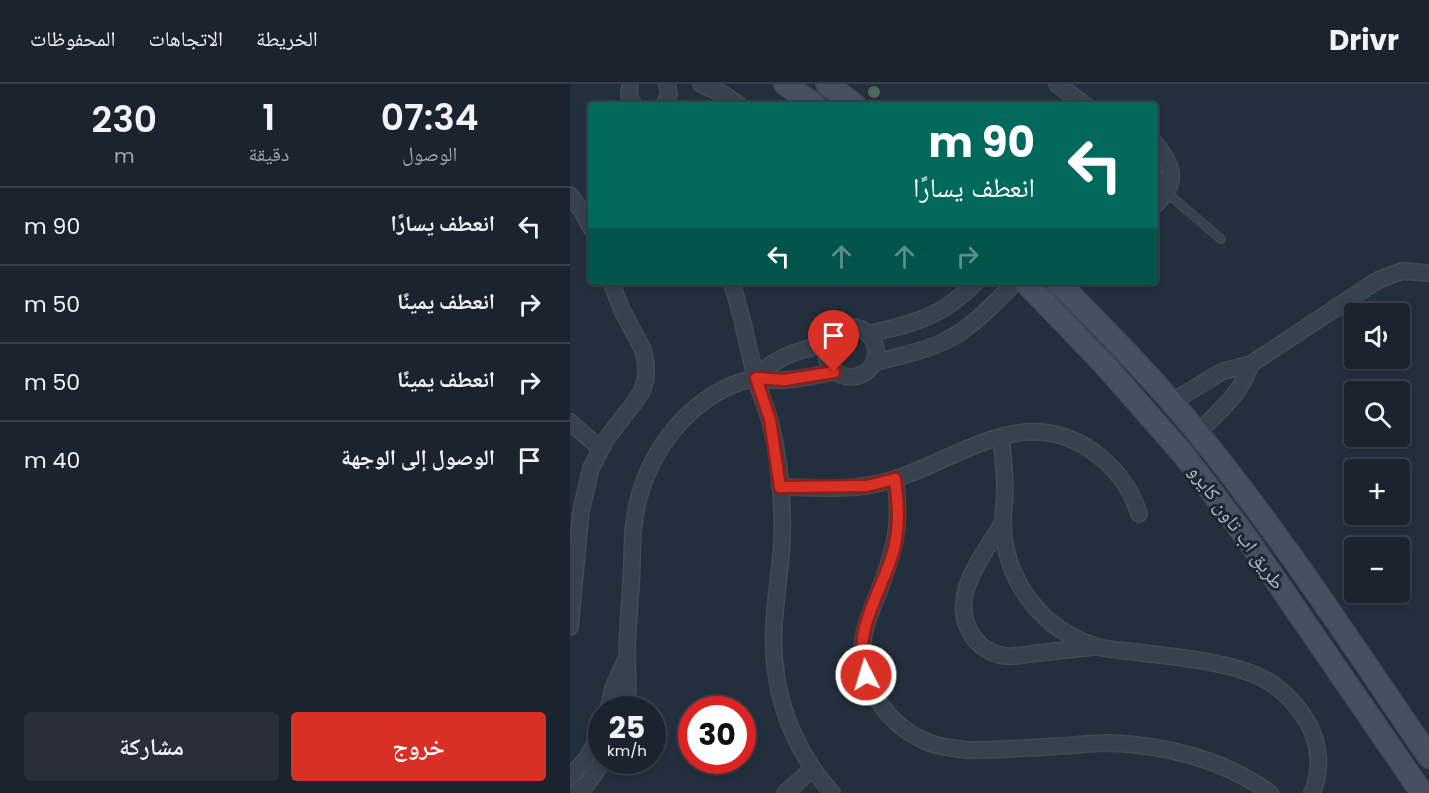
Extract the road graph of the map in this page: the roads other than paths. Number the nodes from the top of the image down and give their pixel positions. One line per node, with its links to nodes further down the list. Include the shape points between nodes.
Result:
1 (630, 84): 7 (street)
2 (667, 84): 8 (street)
3 (700, 84): 9 (street)
4 (785, 84): 10 (street)
5 (826, 84): 11 (street)
6 (1057, 84): 12 (street)
7 (632, 102)
8 (665, 102)
9 (735, 102)
10 (811, 102)
11 (851, 102)
12 (1081, 102)
13 (1158, 147): 15 (street, via 1170,170)
14 (1158, 181): 15 (street)
15 (1167, 193): 17 (street); 19 (lane)
16 (570, 195): 18 (street)
17 (1158, 202)
18 (588, 222)
19 (1221, 239)
20 (1429, 273): 30 (street, via 1402,270 1378,280)
21 (617, 285): 37 (street, via 622,310 644,350 646,378 642,392)
22 (732, 285): 32 (street)
23 (973, 285): 27 (street, via 954,303 924,320)
24 (1013, 285): 29 (street, via 955,336 935,346)
25 (1027, 285): 57 (street, طريق اب تاون كايرو, via 1104,364 1183,454 1246,537)
26 (1067, 285): 33 (street, طريق اب تاون كايرو)
27 (868, 334): 28 (street, via 858,328 845,328 834,333); 29 (street, via 876,348)
28 (827, 343): 31 (street, via 826,356); 32 (street, via 780,357)
29 (874, 363): 31 (street, via 866,373 853,378)
30 (1251, 364): 33 (street, via 1221,372); 35 (street, via 1237,394)
31 (834, 372): 32 (street, via 793,379)
32 (756, 378): 39 (street, via 770,420); 44 (street, via 710,398 684,418 663,443 647,472 637,503)
33 (1172, 402): 35 (street, طريق اب تاون كايرو)
34 (570, 422): 37 (street)
35 (1198, 433): 48 (street, طريق اب تاون كايرو, via 1268,524)
36 (1001, 437): 38 (street); 40 (street, via 1034,430 1085,446 1126,484); 41 (street, via 1005,478)
37 (600, 448): 42 (street, via 585,489)
38 (895, 479): 39 (street, via 867,486); 55 (street, via 898,526 894,549 868,619 862,656 874,696 904,729 945,747 968,750 1108,743 1146,746 1219,765)
39 (780, 487): 49 (street, via 783,534 773,645 776,676 794,739)
40 (1139, 514)
41 (1003, 522): 43 (street, via 1009,558 1031,602 1061,630); 43 (street, via 963,597 962,614 967,629 977,642 1006,656)
42 (570, 627)
43 (1097, 646): 56 (street, via 1191,659 1264,678 1300,710 1314,738 1319,768)
44 (627, 657): 45 (street); 46 (street)
45 (612, 696)
46 (627, 696)
47 (588, 756): 51 (street)
48 (1429, 757)
49 (812, 769): 53 (street); 54 (street)
50 (594, 774): 52 (street)
51 (570, 777)
52 (576, 793)
53 (785, 793)
54 (832, 793)
55 (1270, 793)
56 (1312, 793)
57 (1422, 793)

